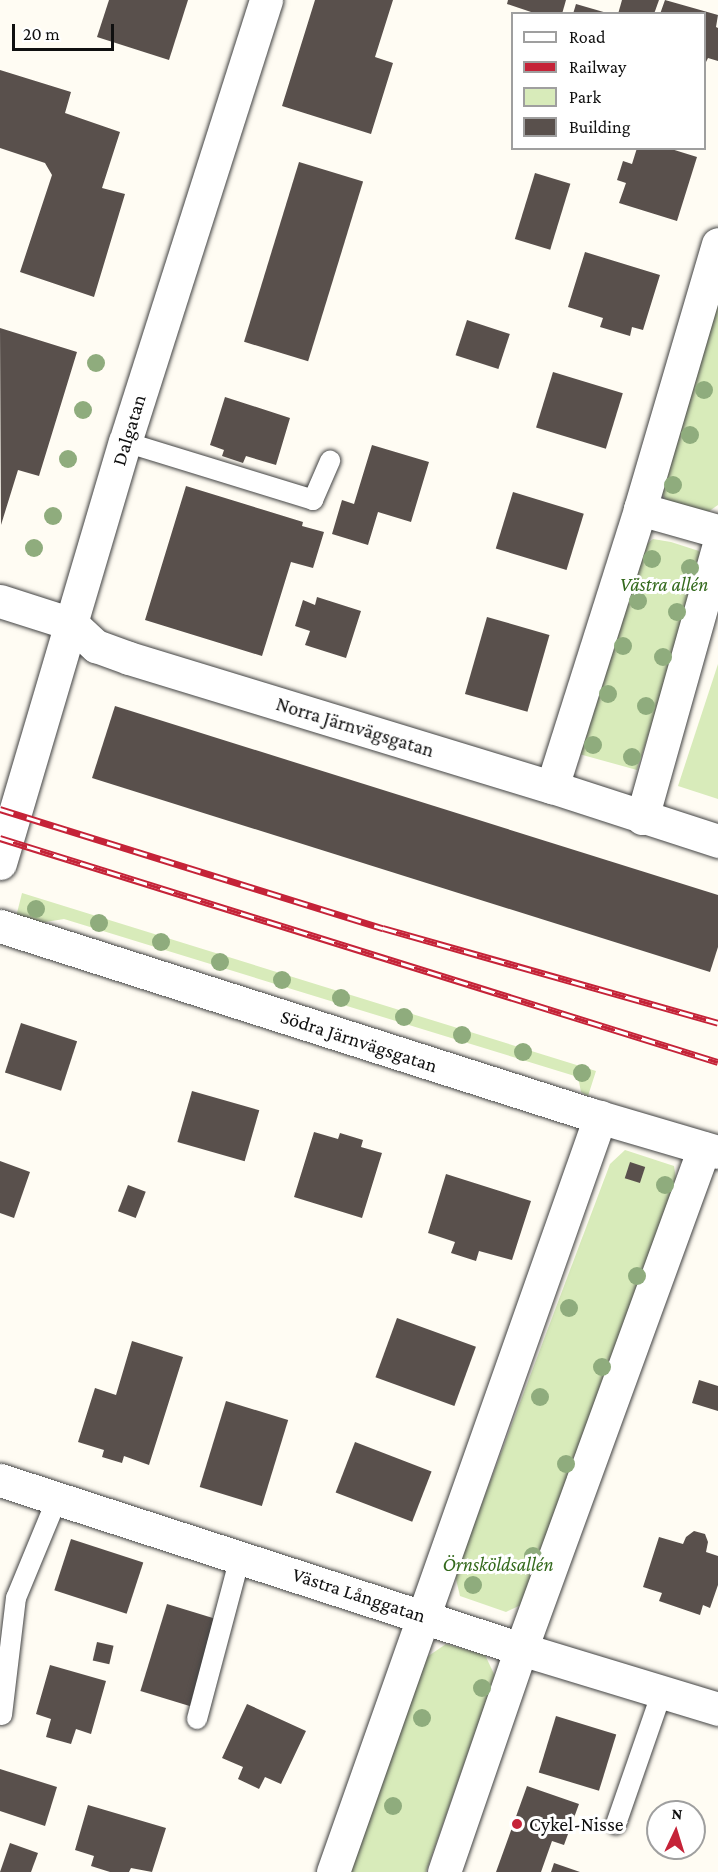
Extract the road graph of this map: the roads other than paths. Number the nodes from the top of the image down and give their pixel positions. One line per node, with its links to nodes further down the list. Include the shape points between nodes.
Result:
1 (266, 0): 3 (street, Dalgatan)
2 (718, 244): 5 (street)
3 (125, 442): 4 (lane, via 313,500); 9 (street, Dalgatan)
4 (330, 460)
5 (640, 509): 6 (street); 10 (street)
6 (718, 531)
7 (718, 547): 11 (street)
8 (0, 602): 9 (street, Norra Järnvägsgatan)
9 (72, 624): 10 (street, Norra Järnvägsgatan, via 96,646 129,658); 13 (street, Dalgatan)
10 (552, 787): 11 (street, Norra Järnvägsgatan)
11 (642, 818): 12 (street, Norra Järnvägsgatan)
12 (718, 841)
13 (0, 863)
14 (0, 927): 15 (street, Södra Järnvägsgatan)
15 (600, 1118): 16 (street, Södra Järnvägsgatan); 20 (street)
16 (711, 1150): 21 (street)
17 (0, 1480): 18 (street, Västra Långgatan)
18 (57, 1499): 19 (street, Västra Långgatan); 24 (lane, via 16,1598)
19 (240, 1557): 20 (street, Västra Långgatan); 25 (lane)
20 (425, 1616): 21 (street, Västra Långgatan); 27 (street)
21 (521, 1649): 22 (street, Västra Långgatan); 28 (street)
22 (662, 1692): 23 (street, Västra Långgatan); 26 (lane)
23 (718, 1709)
24 (2, 1715)
25 (197, 1719)
26 (616, 1824)
27 (333, 1872)
28 (444, 1872)

